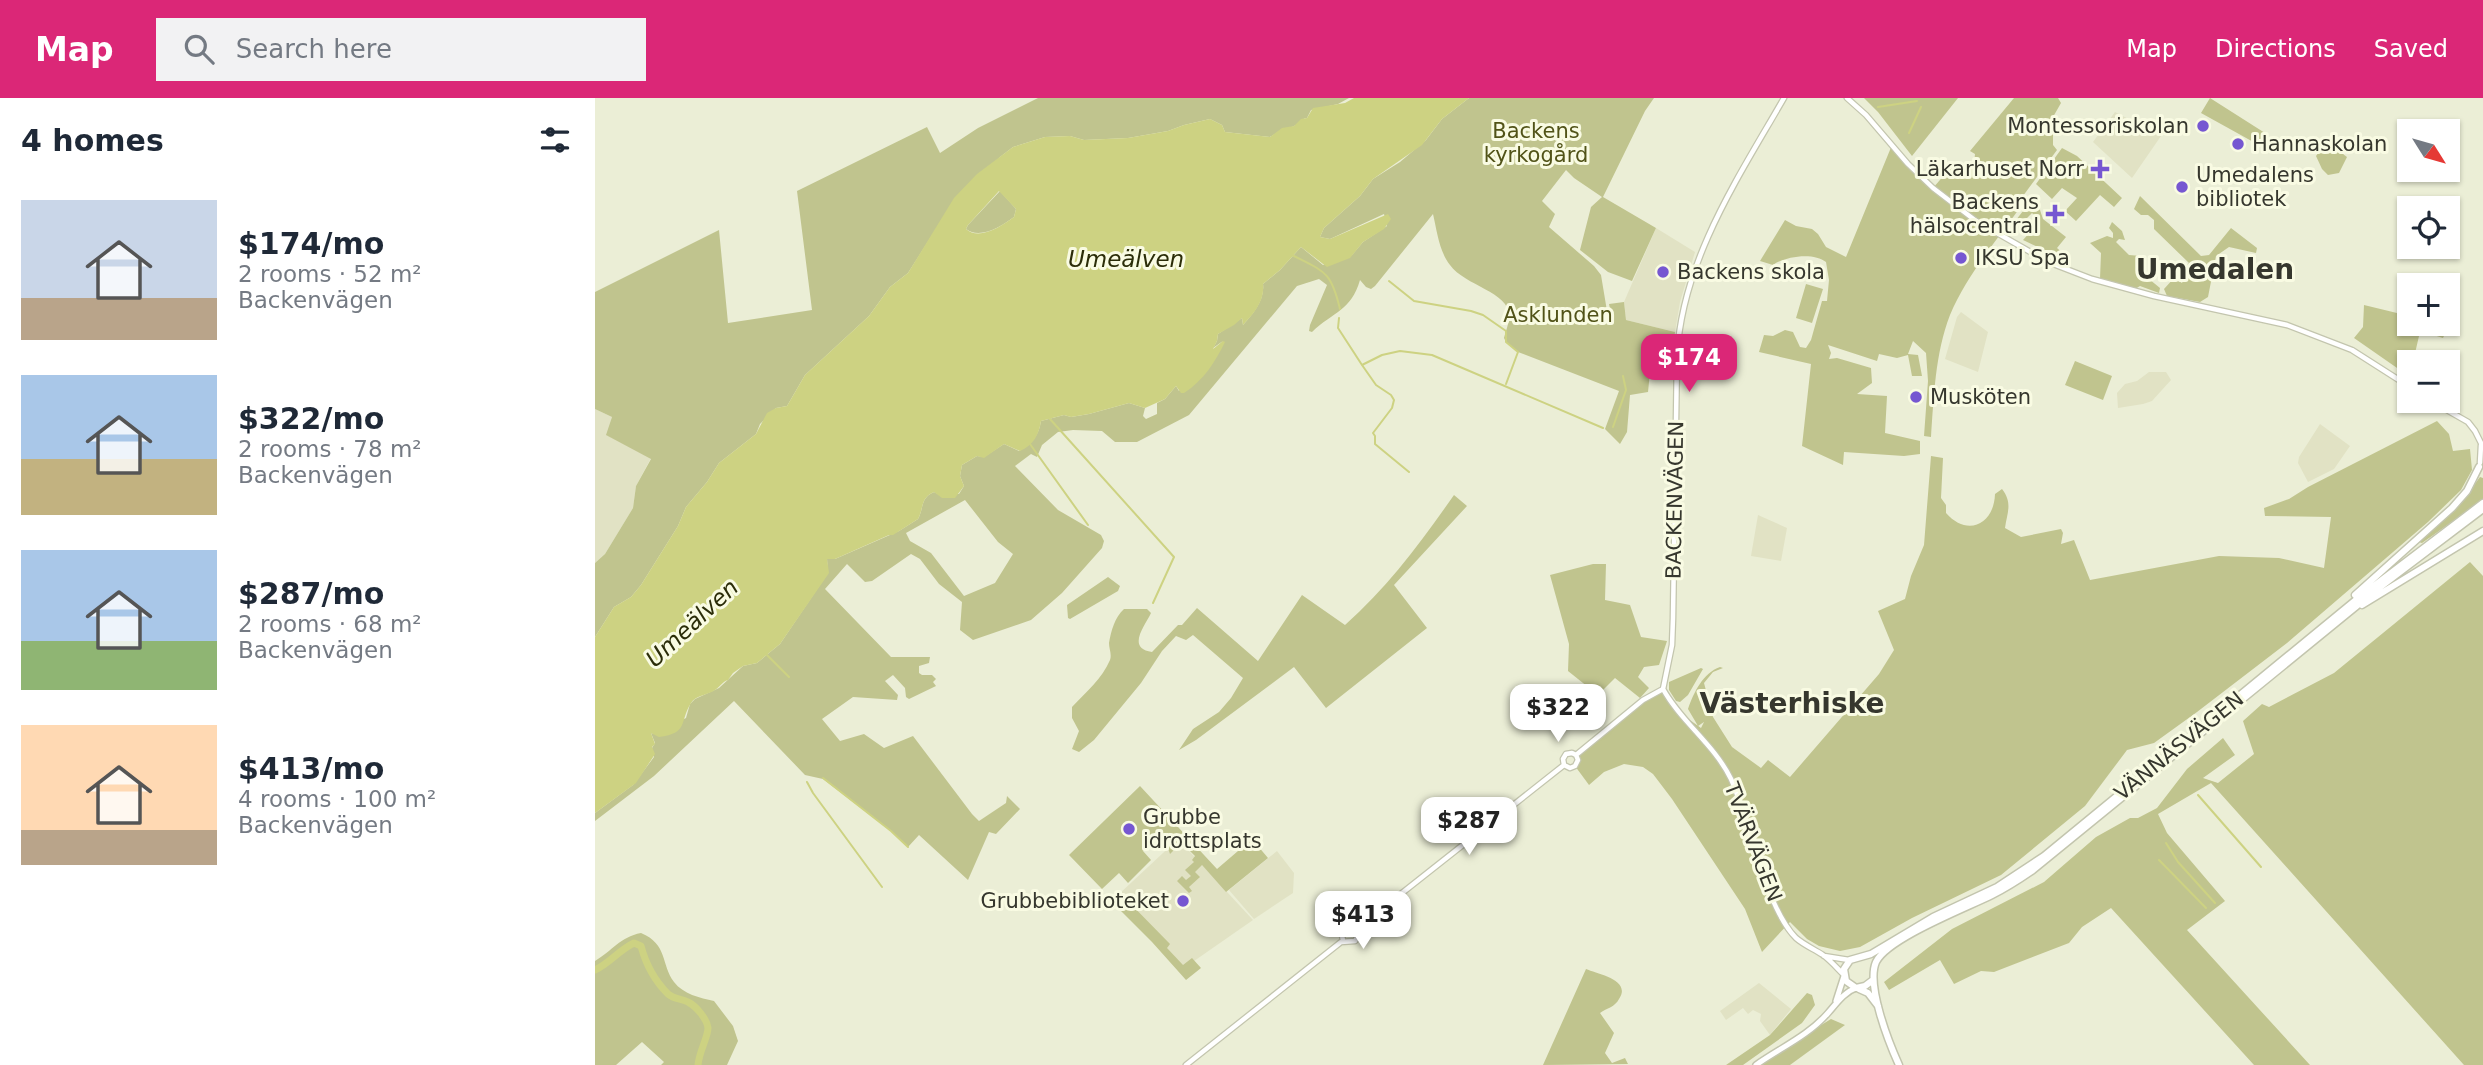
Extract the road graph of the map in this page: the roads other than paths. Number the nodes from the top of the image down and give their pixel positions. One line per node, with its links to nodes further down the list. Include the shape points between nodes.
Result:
1 (1784, 98): 12 (street, BACKENVÄGEN, via 1710,231 1682,315 1677,356 1672,645)
2 (1847, 98): 3 (street, via 1933,188 1976,221 2048,262 2154,296 2287,325 2352,350)
3 (2397, 379)
4 (2452, 413): 5 (street, via 2468,422)
5 (2481, 444): 6 (street)
6 (2481, 466): 11 (highway, via 2452,508)
7 (2483, 503): 11 (highway, VÄNNÄSVÄGEN)
8 (2483, 509): 10 (highway, VÄNNÄSVÄGEN)
9 (2483, 531): 10 (highway)
10 (2345, 615): 19 (highway, VÄNNÄSVÄGEN, via 2046,860 1994,894 1900,941 1880,957)
11 (2324, 627): 18 (highway, VÄNNÄSVÄGEN, via 2026,869 1871,954)
12 (1663, 689): 13 (street); 17 (street, TVÄRVÄGEN, via 1731,779 1771,893 1792,932)
13 (1576, 755): 14 (street, via 1566,754); 14 (street, via 1575,766)
14 (1564, 765): 15 (street)
15 (1356, 930): 16 (street, via 1345,930); 16 (street, via 1355,941)
16 (1343, 941): 25 (street)
17 (1823, 956): 18 (street, TVÄRVÄGEN); 20 (street, TVÄRVÄGEN)
18 (1853, 959): 19 (highway, via 1866,960); 20 (highway)
19 (1874, 969): 21 (highway)
20 (1843, 975): 22 (highway); 23 (main road)
21 (1873, 980): 22 (highway); 24 (highway)
22 (1858, 989): 23 (main road); 24 (highway)
23 (1835, 1004): 26 (main road, via 1801,1037)
24 (1880, 1007): 27 (highway)
25 (1186, 1065)
26 (1756, 1065)
27 (1899, 1065)

